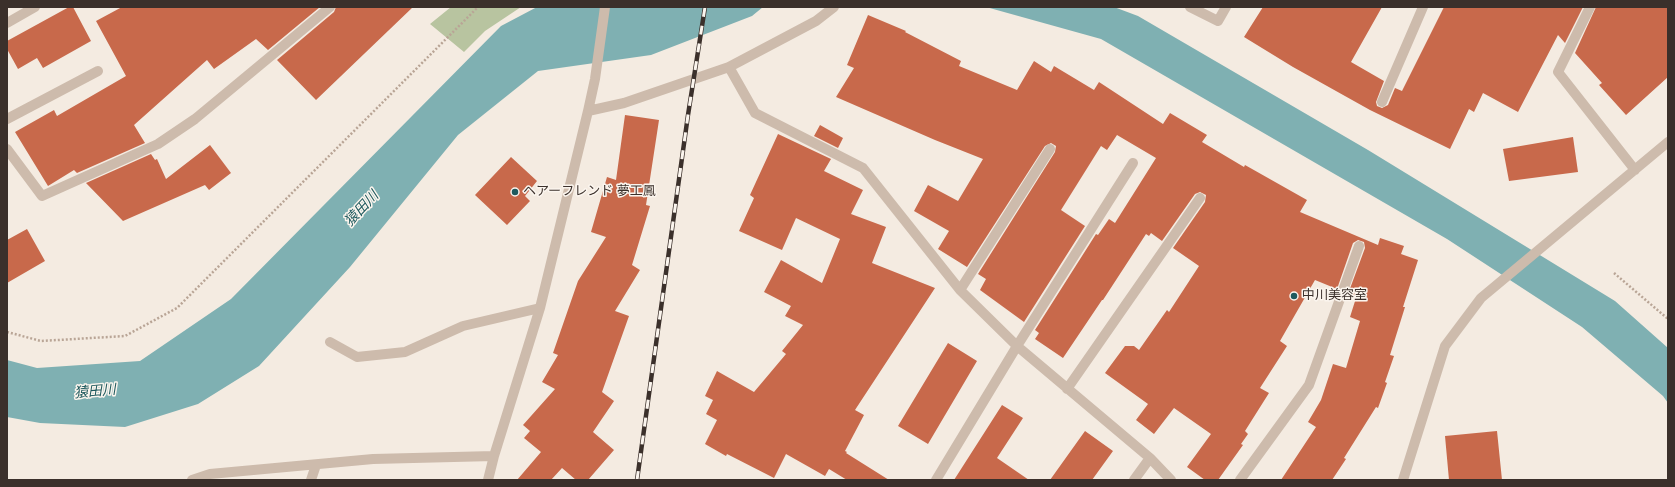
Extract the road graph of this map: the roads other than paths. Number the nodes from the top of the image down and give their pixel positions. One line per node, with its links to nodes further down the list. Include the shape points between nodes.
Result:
1 (35, 7): 9 (street)
2 (330, 7): 16 (street, via 195,119 158,144 42,196)
3 (605, 7): 13 (street)
4 (834, 7): 10 (street, via 816,21)
5 (1190, 7): 6 (street, via 1218,22)
6 (1226, 7)
7 (1423, 7): 12 (street)
8 (1590, 7): 19 (street, via 1558,72)
9 (7, 23)
10 (729, 67): 13 (street, via 624,103); 22 (street, via 755,113 863,168)
11 (98, 71): 14 (street)
12 (1382, 102)
13 (588, 111): 23 (street)
14 (7, 119)
15 (1668, 142): 19 (street)
16 (7, 149)
17 (1050, 149): 22 (street)
18 (1133, 163): 25 (street)
19 (1635, 170): 37 (street, via 1481,298 1445,346)
20 (1200, 198): 26 (street)
21 (1359, 246): 36 (street, via 1309,385)
22 (960, 290): 25 (street)
23 (540, 308): 24 (street, via 462,326 405,352 357,357); 27 (street)
24 (330, 342)
25 (1017, 346): 26 (street); 33 (street)
26 (1067, 389): 28 (street)
27 (494, 456): 29 (street, via 373,459); 32 (street)
28 (1150, 458): 34 (street); 35 (street)
29 (316, 464): 30 (street, via 210,474); 31 (street)
30 (192, 480)
31 (310, 480)
32 (488, 480)
33 (936, 480)
34 (1134, 480)
35 (1172, 480)
36 (1240, 480)
37 (1403, 480)

